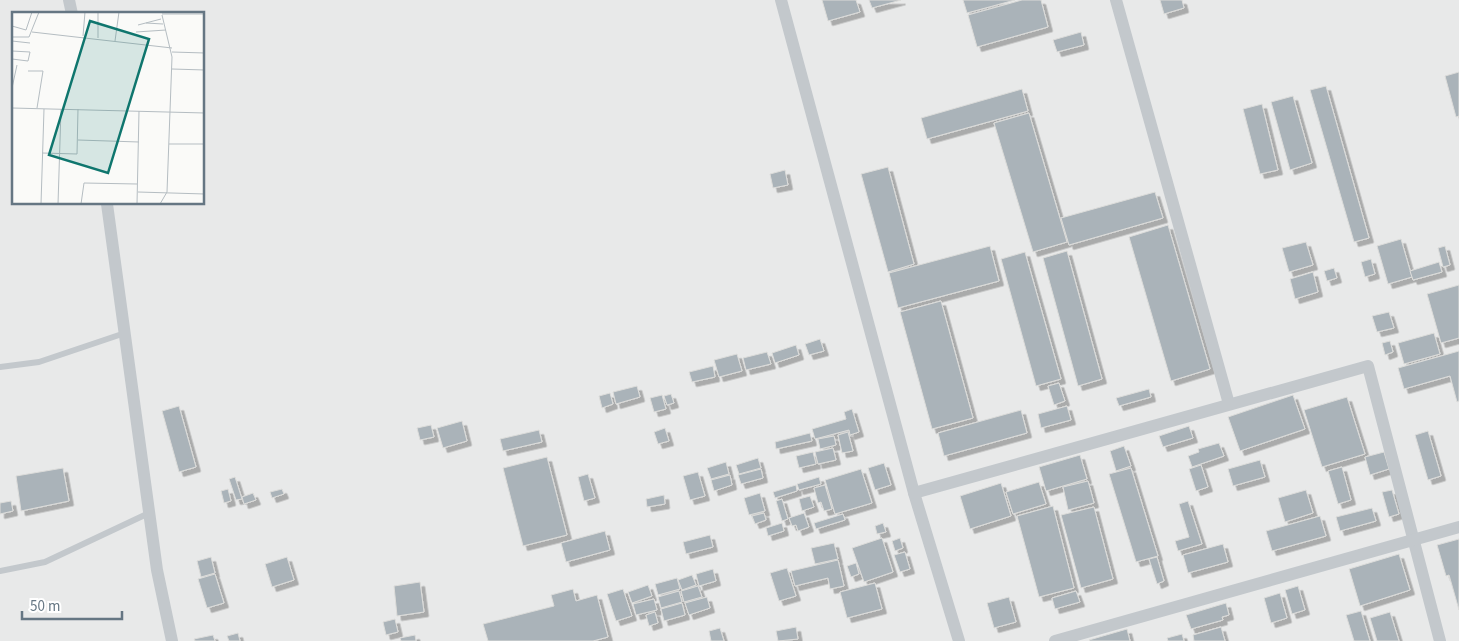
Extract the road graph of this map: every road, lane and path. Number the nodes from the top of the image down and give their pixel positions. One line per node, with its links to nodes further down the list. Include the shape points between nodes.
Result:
1 (781, 0): 7 (street)
2 (1116, 0): 6 (street)
3 (107, 205): 4 (street)
4 (125, 333): 5 (lane, via 39,362); 8 (street)
5 (0, 366)
6 (1229, 404): 7 (street); 10 (street, via 1368,366)
7 (914, 493): 13 (street)
8 (149, 512): 11 (lane, via 45,562); 12 (street)
9 (1459, 527): 10 (street)
10 (1414, 539): 14 (street); 15 (street)
11 (0, 571)
12 (172, 641)
13 (959, 641)
14 (1055, 641)
15 (1440, 641)

